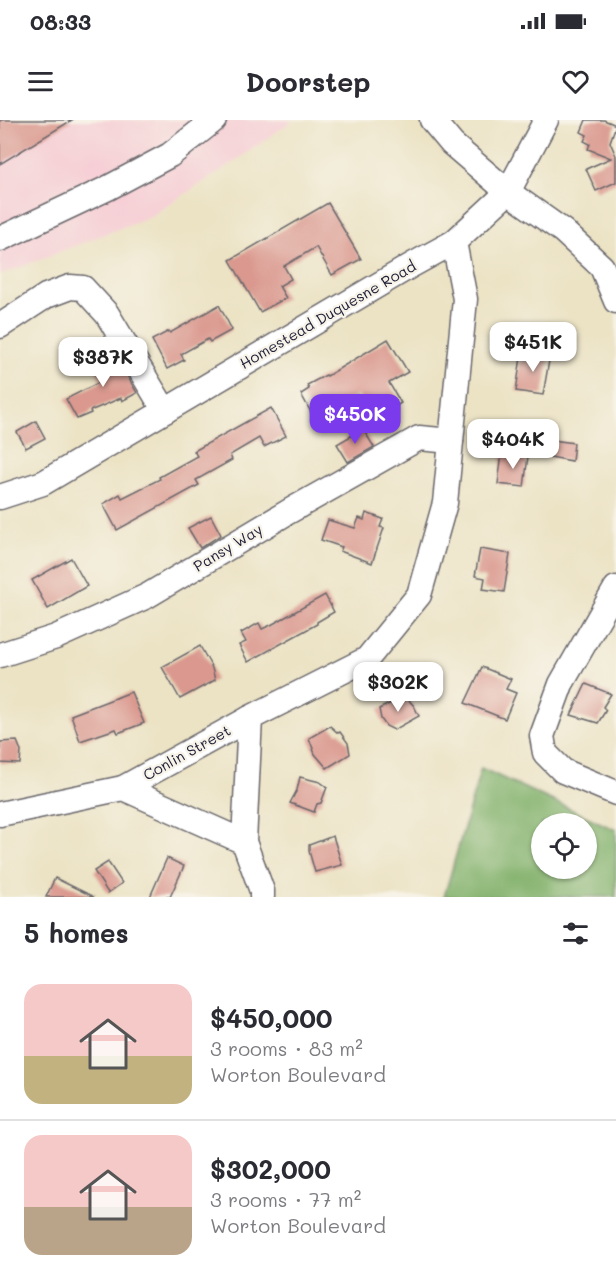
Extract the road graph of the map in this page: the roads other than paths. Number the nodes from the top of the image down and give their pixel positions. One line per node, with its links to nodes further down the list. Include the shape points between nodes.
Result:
1 (214, 120): 5 (street, via 170,155)
2 (432, 120): 4 (street, via 452,144)
3 (546, 120): 4 (street, Homestead Duquesne Road)
4 (508, 192): 6 (street, Homestead Duquesne Road); 7 (street, via 562,231 602,267)
5 (0, 240)
6 (454, 243): 9 (street, Homestead Duquesne Road); 10 (street, Conlin Street, via 465,298)
7 (616, 301)
8 (0, 326): 9 (street, via 46,296 70,287 83,288 107,314)
9 (165, 411): 11 (street, Homestead Duquesne Road, via 42,483)
10 (451, 441): 13 (street, Pansy Way, via 419,438 147,596 56,637); 14 (street, Conlin Street, via 445,502 419,595 367,658)
11 (0, 497)
12 (616, 588): 16 (street, via 561,684 542,736 546,753 563,771)
13 (0, 655)
14 (250, 718): 15 (street, Conlin Street); 18 (street)
15 (123, 788): 17 (street, Conlin Street); 18 (street, Conlin Street)
16 (616, 793)
17 (0, 814)
18 (244, 842): 19 (street)
19 (267, 895)

